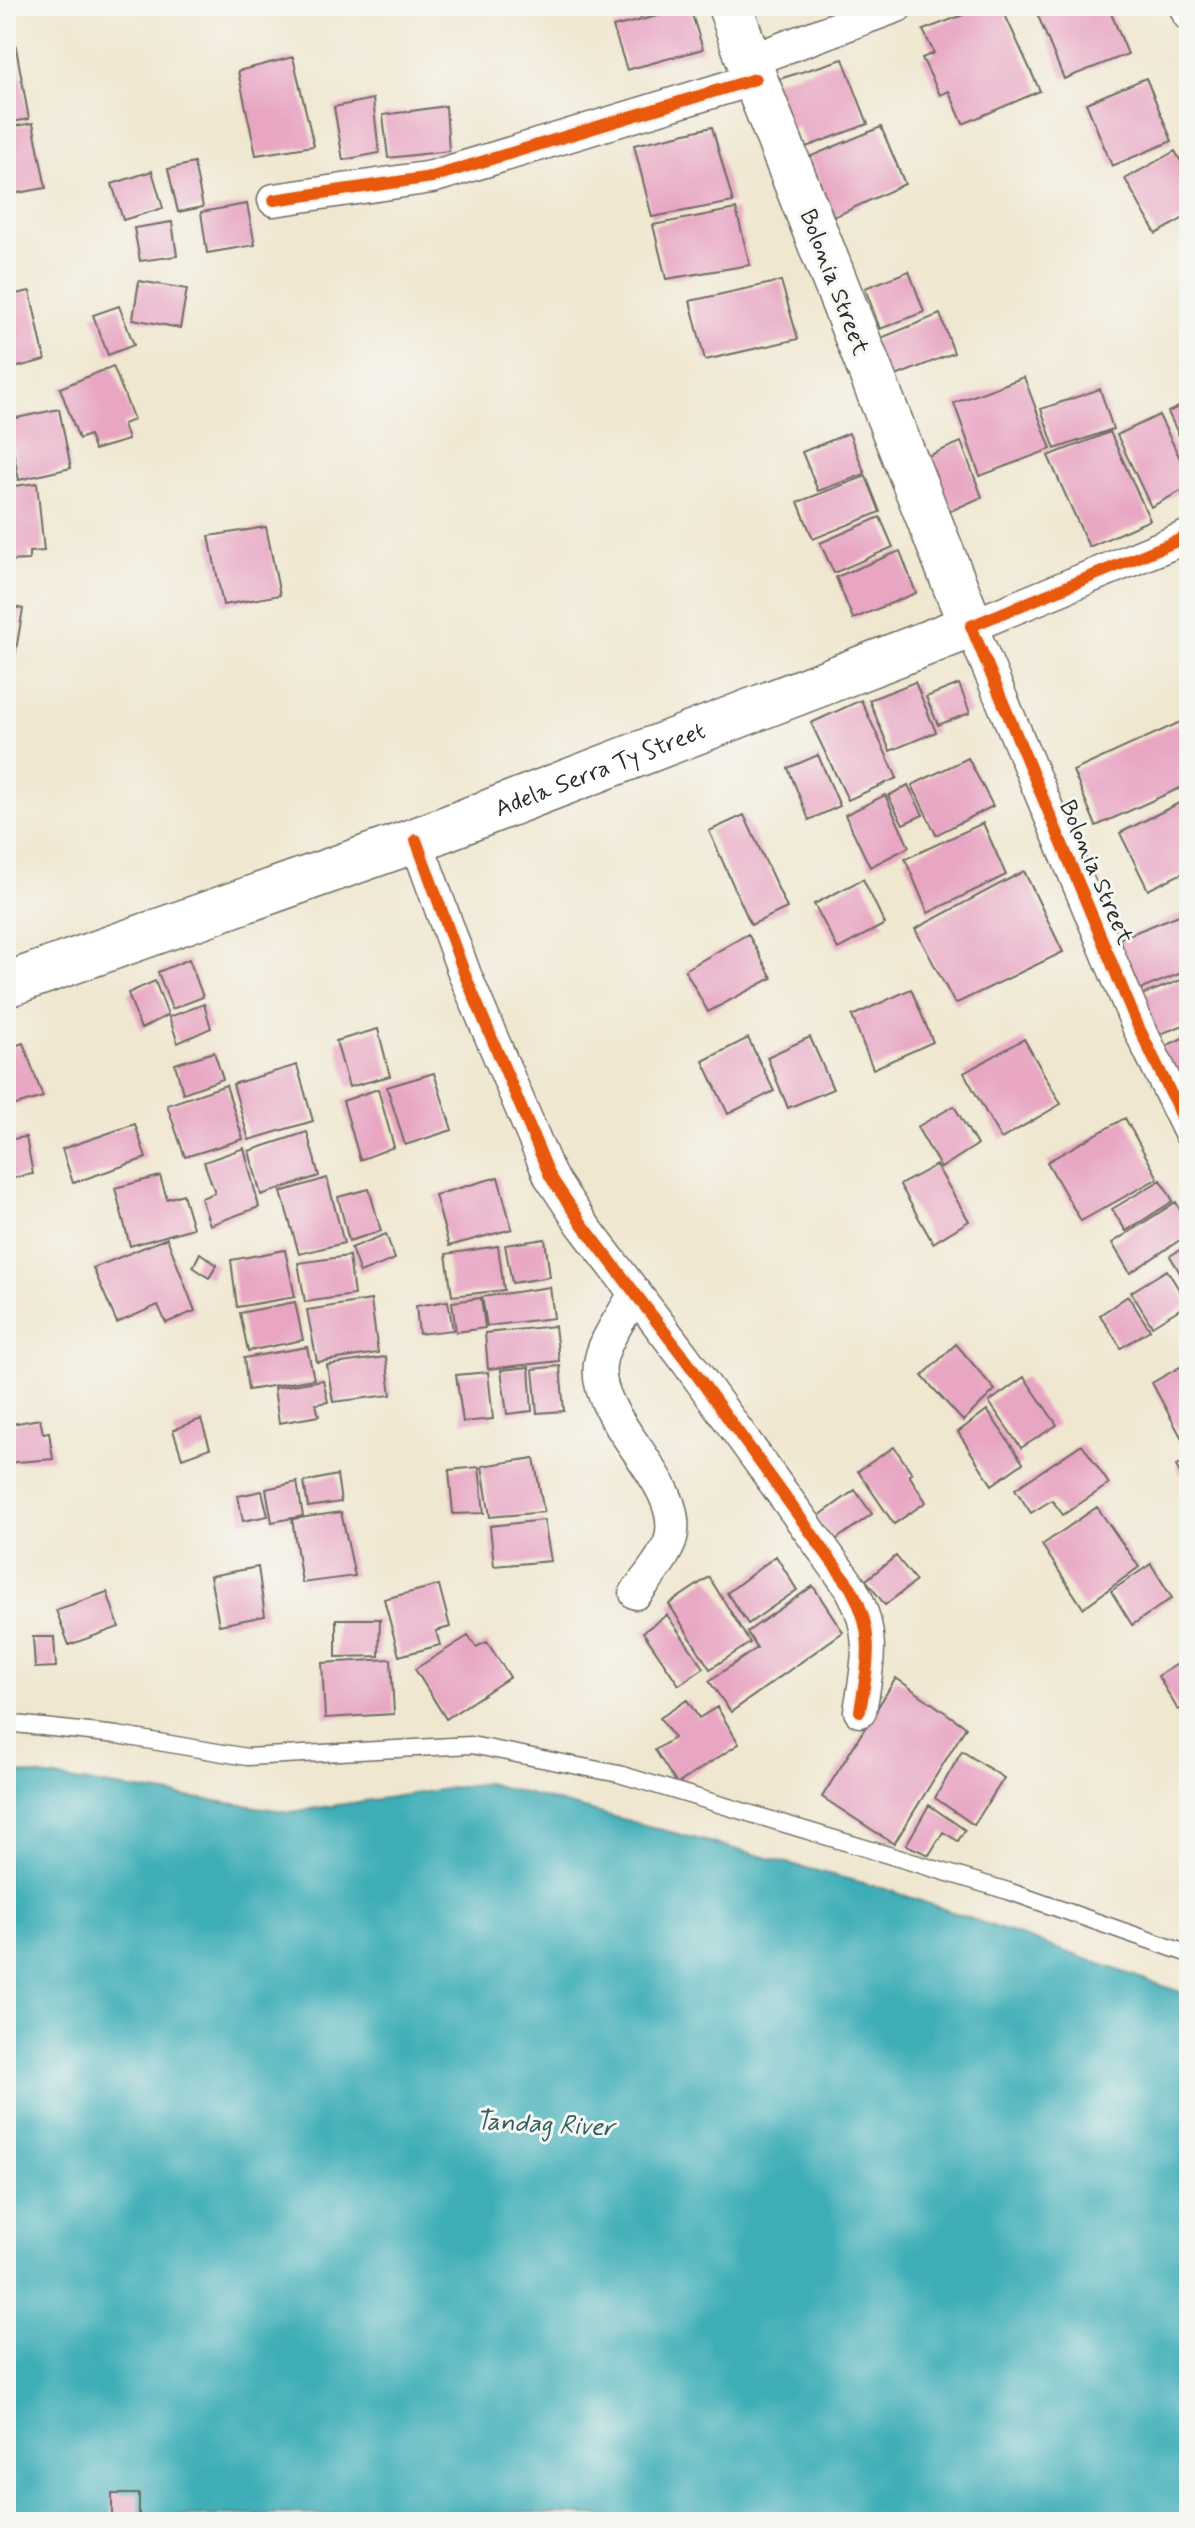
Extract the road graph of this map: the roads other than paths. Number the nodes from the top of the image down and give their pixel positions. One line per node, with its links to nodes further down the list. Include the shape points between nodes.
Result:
1 (730, 6): 5 (main road, Bolonia Street)
2 (897, 6): 5 (street)
3 (1185, 6): 4 (street)
4 (1189, 15)
5 (753, 70): 6 (street, via 432,177); 8 (main road, Bolonia Street)
6 (274, 200)
7 (1189, 536): 8 (street, Adela Serra Ty Street)
8 (971, 626): 9 (main road, Adela Serra Ty Street); 11 (street, Bolonia Street, via 1138,1026)
9 (416, 840): 10 (main road, Adela Serra Ty Street); 12 (street, via 465,975 550,1176)
10 (6, 985)
11 (1189, 1131)
12 (635, 1293): 13 (street, via 602,1353 599,1378 611,1408 663,1492 673,1525 664,1554); 14 (street, via 862,1608 870,1650)
13 (636, 1593)
14 (860, 1711)
15 (6, 1723): 16 (lane, via 247,1757 486,1747 619,1774 1008,1891)
16 (1189, 1954)

